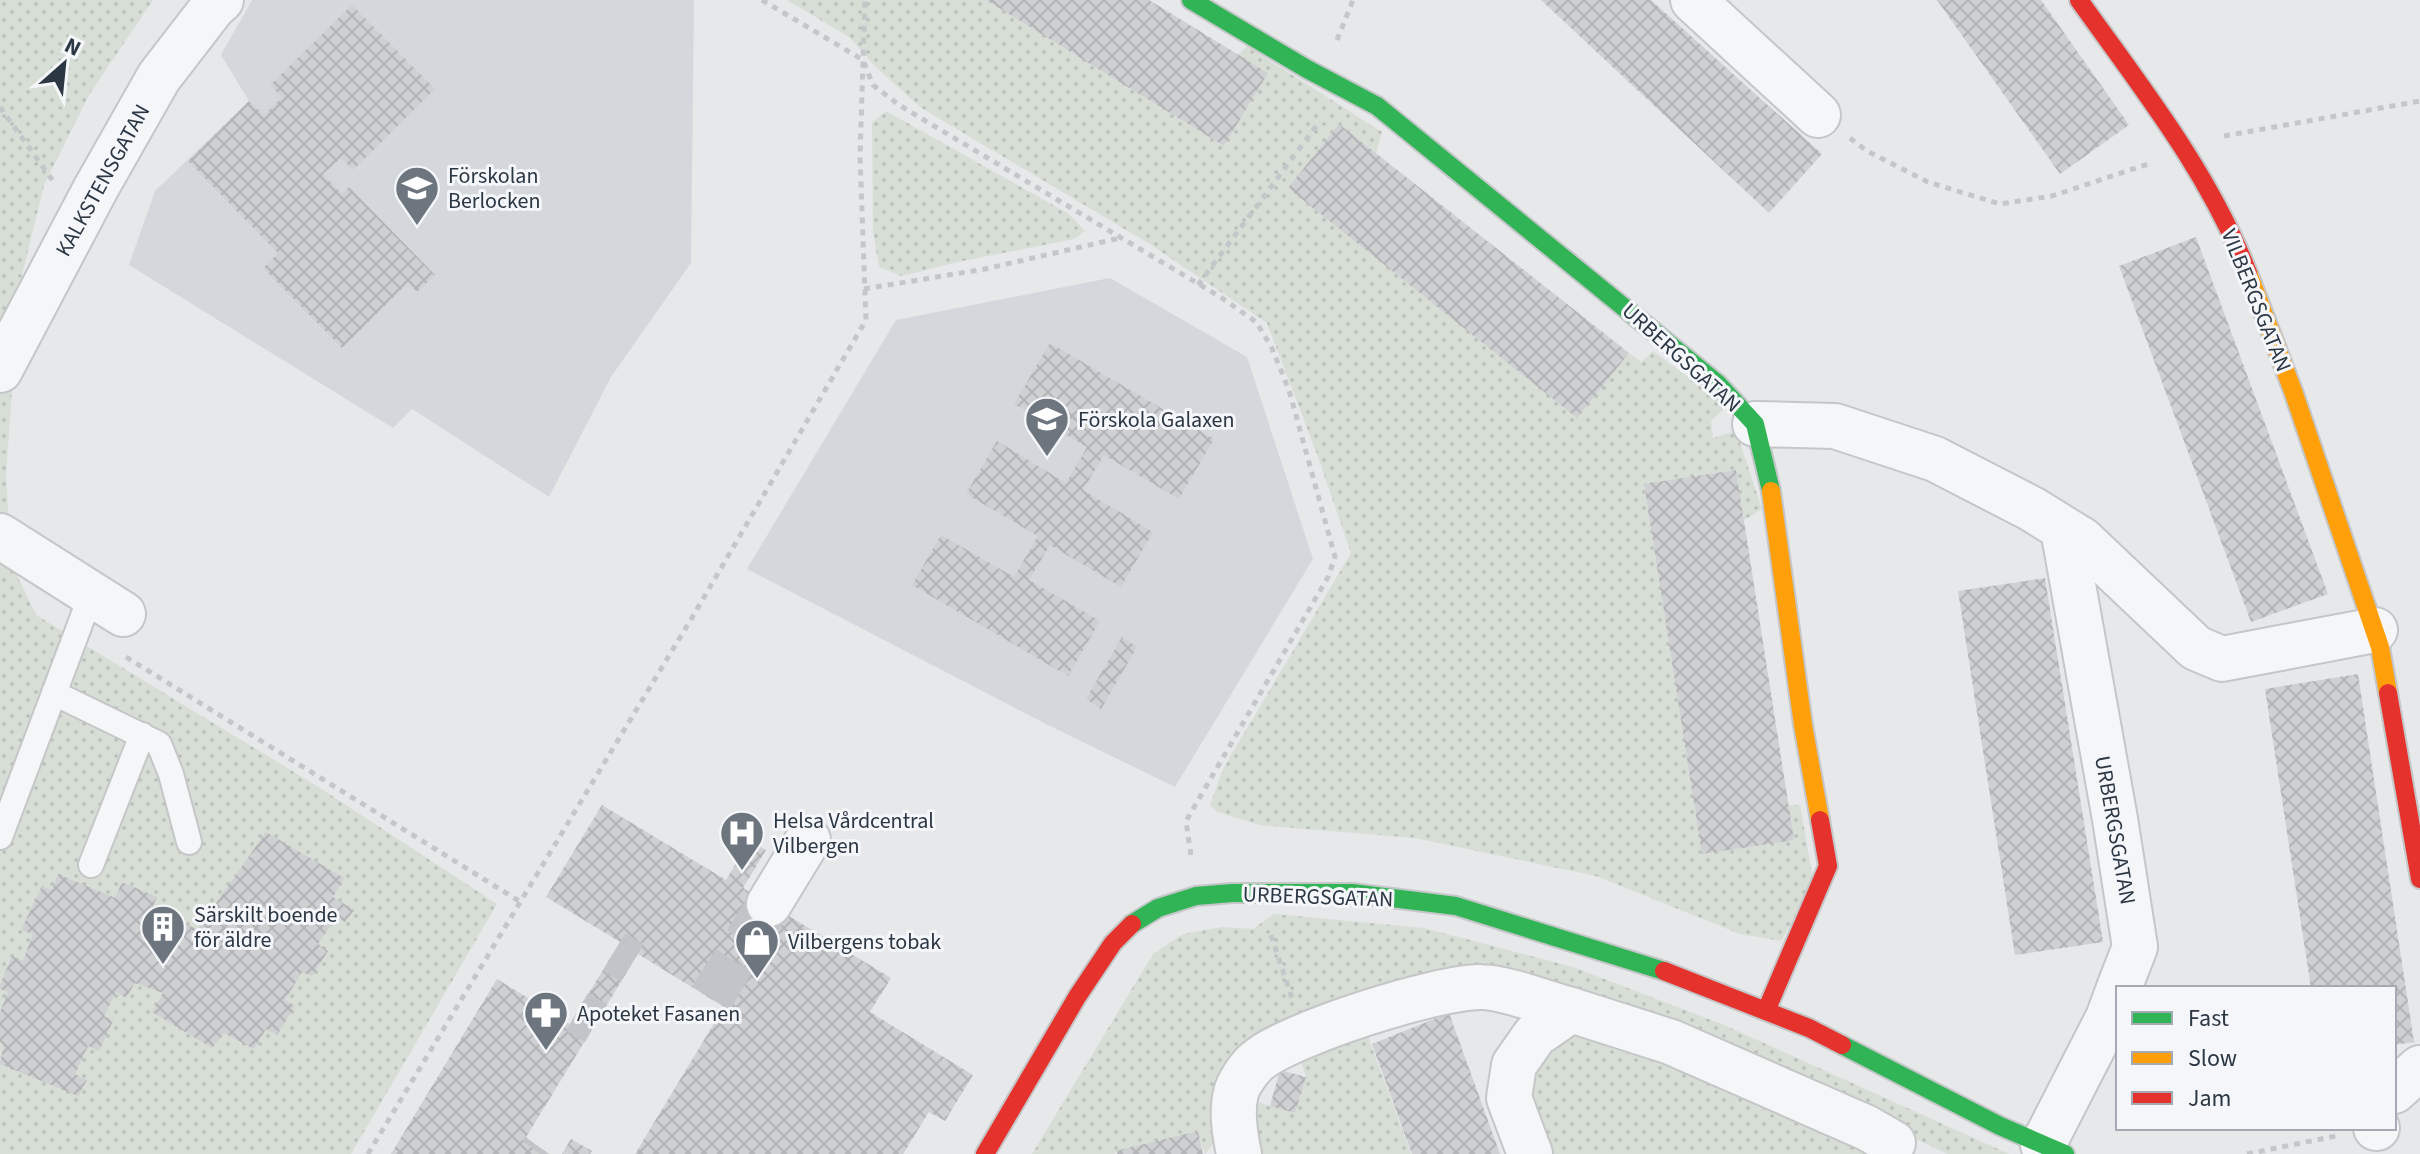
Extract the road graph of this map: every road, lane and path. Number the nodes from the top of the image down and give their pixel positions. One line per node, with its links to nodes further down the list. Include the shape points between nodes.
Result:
1 (221, 0): 17 (street, KALKSTENSGATAN, via 159,77)
2 (762, 0): 7 (path)
3 (865, 0): 7 (path)
4 (1191, 0): 8 (street, URBERGSGATAN)
5 (1693, 0): 11 (street)
6 (2079, 0): 12 (street, VILBERGSGATAN)
7 (863, 60): 14 (path, via 873,85 899,105); 16 (path)
8 (1344, 88): 15 (path); 18 (street, URBERGSGATAN, via 1377,106 1633,312 1718,384)
9 (2420, 101): 12 (path, via 2255,129)
10 (0, 107): 13 (path)
11 (1818, 115): 12 (path, via 1867,151 1928,182 2000,204 2052,196 2136,170)
12 (2185, 148): 22 (street, VILBERGSGATAN, via 2235,240)
13 (55, 184)
14 (1120, 238): 15 (path); 16 (path, via 985,269)
15 (1198, 285): 25 (path, via 1256,322 1271,346 1289,390 1335,557)
16 (864, 289): 31 (path, via 866,320)
17 (0, 370)
18 (1755, 424): 19 (street, via 1835,426 1935,459); 37 (street, URBERGSGATAN, via 1769,475 1828,866)
19 (2063, 529): 22 (street, via 2082,540 2196,648 2222,659); 34 (street, URBERGSGATAN, via 2135,947)
20 (0, 536): 21 (street)
21 (98, 612): 23 (lane); 31 (path)
22 (2375, 630): 30 (street, VILBERGSGATAN)
23 (54, 693): 24 (lane); 26 (lane)
24 (142, 735): 28 (lane, via 159,744); 29 (lane)
25 (1186, 821)
26 (0, 837)
27 (808, 840): 32 (street)
28 (189, 842)
29 (91, 865)
30 (2420, 879)
31 (519, 901): 44 (path)
32 (769, 904)
33 (1268, 929): 38 (path)
34 (2119, 986)
35 (2116, 995): 43 (street, URBERGSGATAN)
36 (1571, 1010): 38 (street, via 1484,987 1463,989); 42 (street, via 1671,1042); 47 (street, via 1535,1035 1514,1065 1509,1098)
37 (1766, 1011): 43 (street, URBERGSGATAN); 45 (street, URBERGSGATAN, via 1691,980 1456,906 1352,893 1196,896 1135,921 1113,943)
38 (1304, 1037): 46 (street, via 1254,1063 1236,1091)
39 (2420, 1068): 40 (street)
40 (2396, 1089)
41 (2366, 1130): 48 (path)
42 (1905, 1148)
43 (2054, 1149)
44 (368, 1154)
45 (985, 1154)
46 (1239, 1154)
47 (1530, 1154)
48 (2247, 1154)

